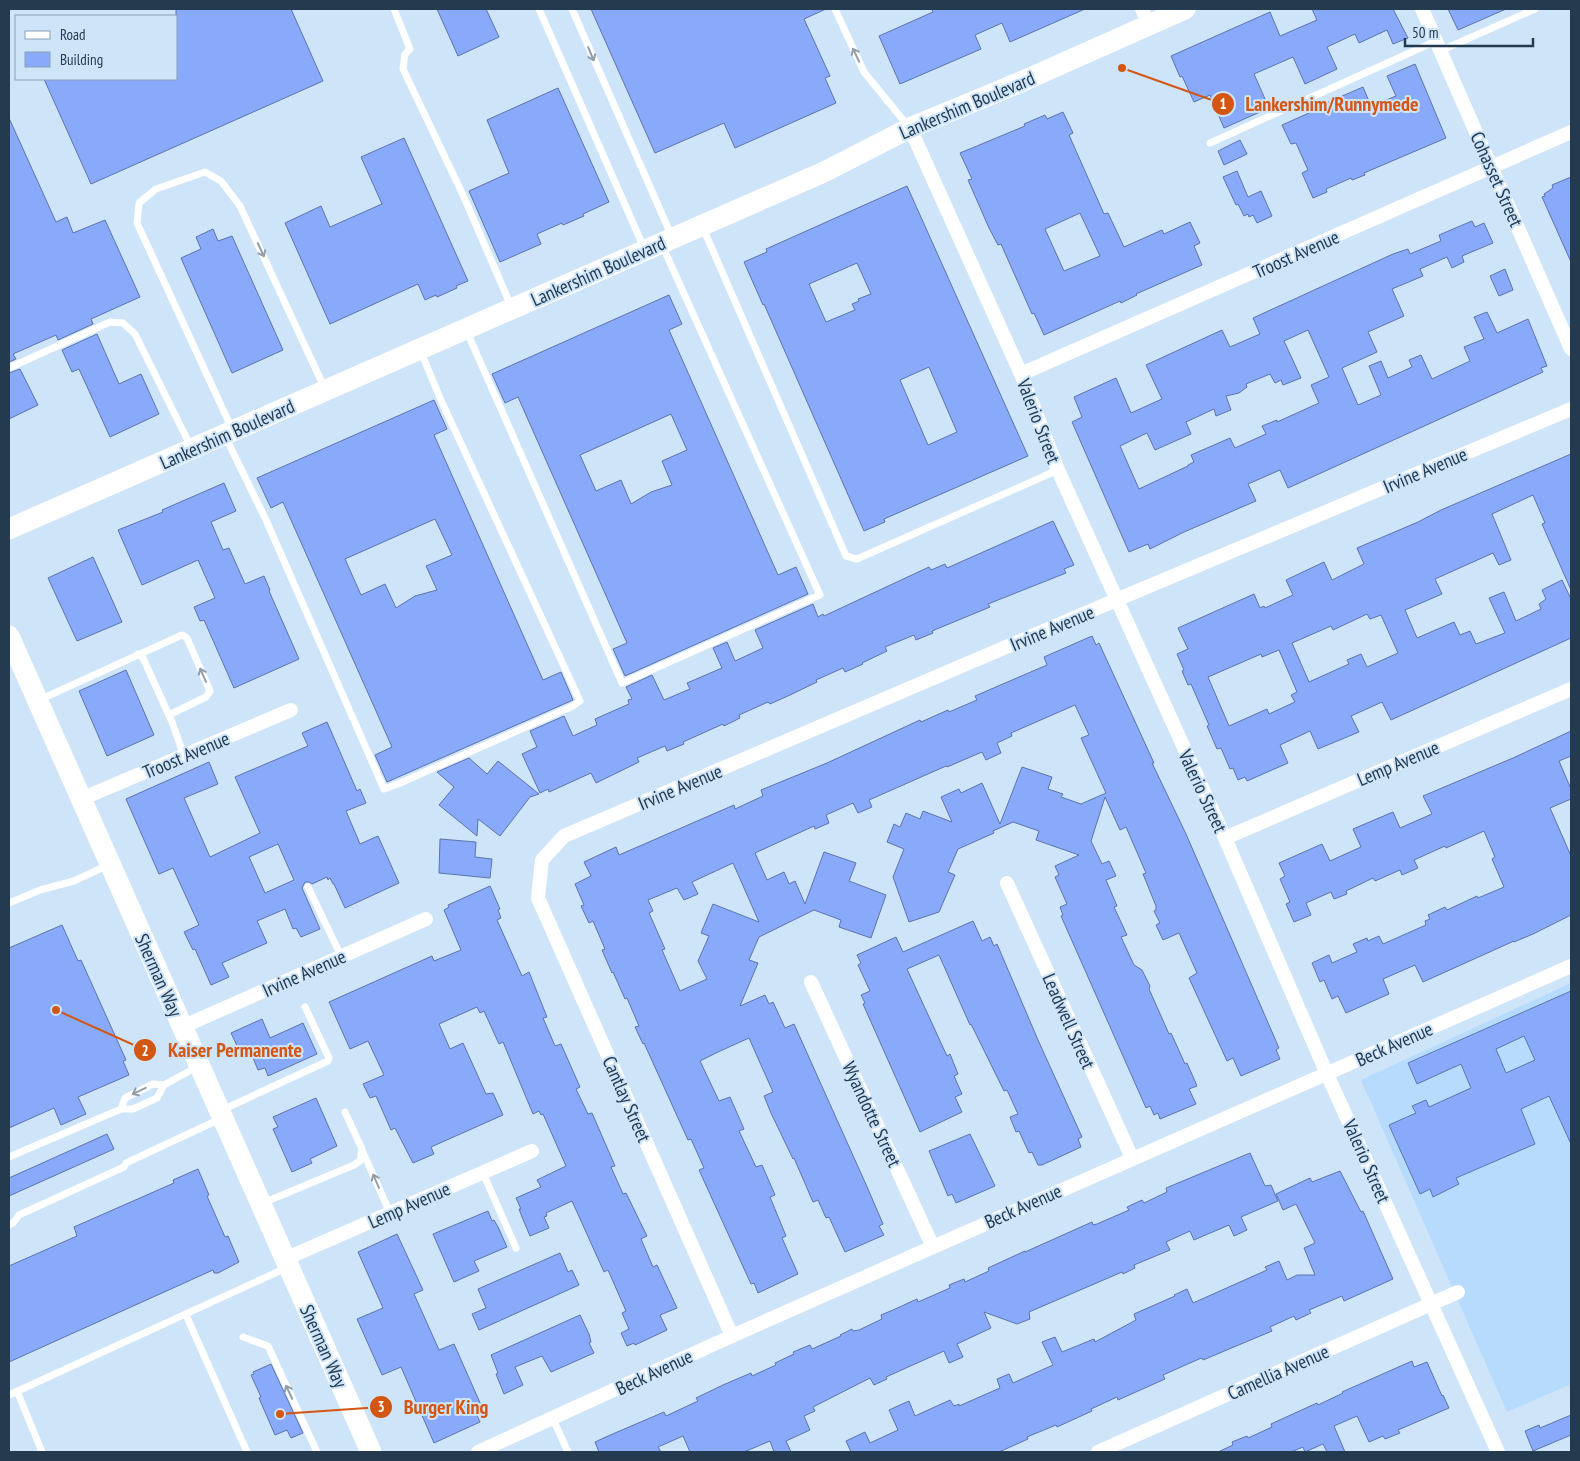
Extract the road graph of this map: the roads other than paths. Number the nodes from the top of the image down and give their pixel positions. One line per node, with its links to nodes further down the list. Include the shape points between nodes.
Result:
1 (394, 9): 16 (lane, via 410,49 405,54 403,69 463,195)
2 (539, 9): 15 (lane)
3 (572, 9): 15 (lane, one-way to 15, via 656,202)
4 (835, 9): 10 (lane, one-way to 4, via 864,72)
5 (1185, 9): 8 (main road, Lankershim Boulevard)
6 (1422, 9): 9 (street, Cohasset Street)
7 (1535, 9): 9 (lane)
8 (1146, 17): 10 (main road, Lankershim Boulevard, via 1023,81)
9 (1438, 46): 12 (lane); 13 (street, Cohasset Street)
10 (910, 128): 14 (main road, Lankershim Boulevard, via 824,172); 21 (street, Valerio Street)
11 (1571, 132): 13 (street, Troost Avenue)
12 (1210, 143)
13 (1493, 168): 19 (street, Cohasset Street); 21 (street, Troost Avenue)
14 (702, 226): 15 (main road, Lankershim Boulevard); 26 (lane, via 846,556 857,559)
15 (660, 244): 16 (main road, Lankershim Boulevard); 17 (lane, via 820,595 622,683)
16 (512, 309): 17 (main road, Lankershim Boulevard)
17 (466, 329): 18 (main road, Lankershim Boulevard)
18 (420, 349): 22 (main road, Lankershim Boulevard); 24 (lane, via 580,701 398,784 384,790)
19 (1571, 350)
20 (9, 368): 25 (lane, via 110,322 124,323 135,334)
21 (1021, 374): 26 (street, Valerio Street)
22 (325, 391): 24 (main road, Lankershim Boulevard); 24 (lane, one-way to 22, via 137,223 139,203 156,189 205,172 221,181 240,206)
23 (1571, 409): 28 (street, Irvine Avenue)
24 (229, 433): 25 (main road, Lankershim Boulevard)
25 (192, 449): 27 (main road, Lankershim Boulevard)
26 (1058, 470): 28 (street, Valerio Street)
27 (9, 530)
28 (1116, 600): 37 (street, Valerio Street); 38 (street, Irvine Avenue, via 564,836)
29 (9, 636): 32 (main road, Sherman Way)
30 (138, 654): 32 (lane); 34 (lane, via 144,658); 34 (lane, one-way to 30, via 206,697 210,691 186,638 178,636)
31 (1571, 689): 37 (street, Lemp Avenue)
32 (38, 700): 36 (main road, Sherman Way)
33 (290, 710): 35 (street, Troost Avenue)
34 (169, 715): 35 (lane)
35 (184, 756): 36 (street, Troost Avenue)
36 (81, 799): 39 (main road, Sherman Way)
37 (1225, 838): 50 (street, Valerio Street)
38 (542, 860): 69 (street, Cantlay Street, via 538,898)
39 (110, 864): 42 (lane, via 74,881); 48 (main road, Sherman Way)
40 (1007, 883): 58 (street, Leadwell Street)
41 (308, 887): 44 (lane)
42 (9, 903)
43 (426, 918): 44 (street, Irvine Avenue)
44 (341, 956): 48 (street, Irvine Avenue)
45 (1571, 966): 50 (street, Beck Avenue)
46 (811, 982): 63 (street, Wyandotte Street)
47 (305, 1007): 54 (lane, via 328,1061)
48 (182, 1027): 49 (main road, Sherman Way)
49 (199, 1065): 51 (lane); 54 (main road, Sherman Way)
50 (1328, 1074): 58 (street, Beck Avenue); 67 (street, Valerio Street)
51 (164, 1085): 52 (lane, via 157,1098 133,1109); 52 (lane, one-way to 52, via 152,1084 125,1098)
52 (121, 1109): 57 (lane)
53 (345, 1112): 55 (lane)
54 (221, 1114): 60 (main road, Sherman Way); 62 (lane, via 19,1215)
55 (362, 1149): 60 (lane, via 360,1161 354,1165); 61 (lane, one-way to 55)
56 (532, 1151): 59 (street, Lemp Avenue)
57 (9, 1157)
58 (1132, 1158): 63 (street, Beck Avenue)
59 (483, 1173): 61 (street, Lemp Avenue); 64 (lane)
60 (261, 1204): 65 (main road, Sherman Way)
61 (390, 1213): 65 (street, Lemp Avenue)
62 (9, 1225)
63 (933, 1246): 69 (street, Beck Avenue)
64 (516, 1248)
65 (287, 1263): 68 (lane); 77 (main road, Sherman Way)
66 (1458, 1292): 67 (street, Camellia Avenue)
67 (1432, 1304): 80 (street, Camellia Avenue); 81 (street, Valerio Street)
68 (186, 1314): 71 (lane); 75 (lane)
69 (732, 1336): 73 (street, Beck Avenue)
70 (243, 1337): 76 (lane, one-way to 70, via 268,1346)
71 (17, 1391): 72 (lane); 74 (lane)
72 (9, 1395)
73 (553, 1419): 78 (street, Beck Avenue); 79 (lane)
74 (42, 1452)
75 (247, 1452)
76 (317, 1452)
77 (371, 1452)
78 (478, 1452)
79 (568, 1452)
80 (1098, 1452)
81 (1498, 1452)

